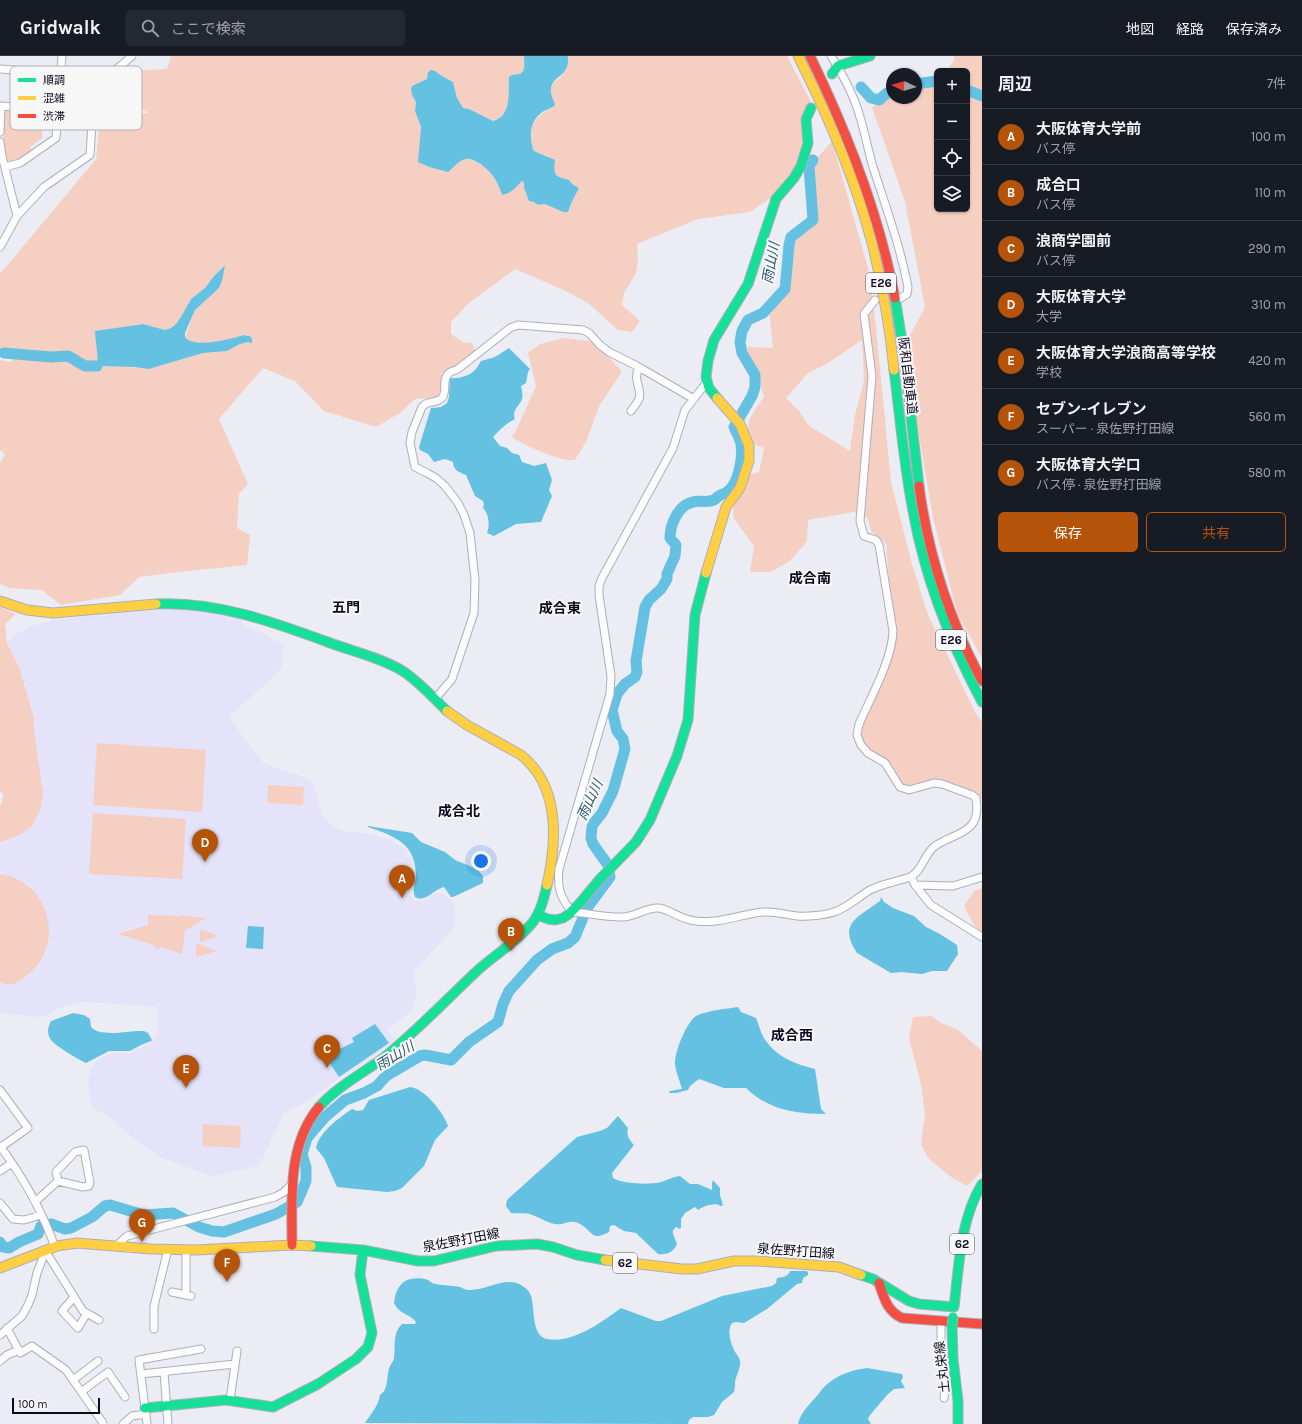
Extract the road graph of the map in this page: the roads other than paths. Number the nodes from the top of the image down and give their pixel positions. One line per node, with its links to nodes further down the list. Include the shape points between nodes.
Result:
1 (62, 56): 7 (street)
2 (132, 56): 8 (street)
3 (798, 56): 30 (main road, 阪和自動車道 / E26, via 831,122 854,182 869,233 887,315 915,524 928,574 950,636)
4 (810, 56): 28 (main road, 阪和自動車道 / E26, via 853,151 886,256 895,298 926,522 950,609)
5 (831, 56): 11 (street)
6 (870, 56): 11 (main road)
7 (61, 66)
8 (121, 66)
9 (0, 69): 10 (street)
10 (10, 70)
11 (835, 70): 21 (street, via 860,116 872,165 893,228 908,287 907,294)
12 (1, 106): 16 (street)
13 (811, 108): 24 (main road, via 806,118 808,143 801,166 776,199 748,284 714,340 706,372)
14 (57, 130): 18 (street, via 56,138 20,163)
15 (92, 130): 19 (street, via 90,155 44,187)
16 (0, 132)
17 (0, 142): 18 (street)
18 (5, 166): 19 (street)
19 (17, 216): 20 (street)
20 (0, 247)
21 (901, 298)
22 (875, 300): 31 (street, via 864,314 872,376 860,521 864,536 876,540 879,545 893,643 859,724 857,735 868,753 885,763 900,787 909,790 934,783 942,784 972,795 976,798 978,806 974,824 965,833 935,846)
23 (639, 367): 25 (street); 26 (street, via 636,377 639,399); 29 (street, via 609,352 583,330 518,325 510,328 458,370 449,373 444,380 442,398 428,402 422,407 410,443 415,468 436,478 458,503 470,533 475,580 474,613 452,679)
24 (707, 382): 25 (street); 34 (main road, via 714,395 740,424 749,446 749,461 740,488 726,507 698,601 685,735 651,820 630,849)
25 (694, 399): 34 (street, via 685,410 673,448 599,586 611,685 559,869 559,890)
26 (631, 411)
27 (0, 601): 29 (main road, via 13,608 50,614 153,604 192,604 237,612 394,666)
28 (982, 681)
29 (435, 699): 35 (main road, via 458,719 507,746 528,761 543,781 553,812 554,833 550,871)
30 (982, 702)
31 (911, 876): 33 (street); 34 (street, via 870,890 833,912 810,915 766,912 711,922 683,919 660,908 624,917)
32 (982, 877): 33 (street, via 953,886)
33 (915, 885): 36 (street, via 931,905)
34 (572, 912): 35 (main road, via 558,920)
35 (538, 915): 42 (main road, via 516,939 389,1053 328,1096 311,1118 299,1142)
36 (982, 937)
37 (0, 1090): 38 (street, via 28,1128)
38 (0, 1147): 39 (street)
39 (12, 1163): 40 (street); 44 (street)
40 (0, 1171)
41 (58, 1182): 41 (street, via 56,1172 75,1152 84,1150 90,1183 88,1186); 44 (street)
42 (291, 1184): 47 (street, via 275,1197 127,1236); 48 (main road)
43 (982, 1184): 59 (main road, 62, via 974,1196 968,1214)
44 (35, 1202): 46 (street)
45 (0, 1203): 46 (street, via 13,1219)
46 (43, 1217): 49 (street)
47 (117, 1245): 49 (main road, 泉佐野打田線 / 62, via 78,1243); 50 (main road, 泉佐野打田線 / 62)
48 (292, 1245): 51 (main road, 泉佐野打田線 / 62); 52 (main road, 泉佐野打田線 / 62)
49 (55, 1247): 53 (main road, 泉佐野打田線 / 62)
50 (168, 1249): 51 (main road, 泉佐野打田線 / 62); 64 (street, via 154,1306)
51 (186, 1250): 56 (street, via 188,1295)
52 (363, 1250): 55 (main road, 泉佐野打田線 / 62, via 407,1260 434,1261 496,1246 537,1244 604,1260 682,1269 697,1269 734,1261 839,1267); 78 (main road, via 360,1275 372,1333 368,1347 363,1353 318,1384 276,1406)
53 (46, 1251): 54 (main road, 泉佐野打田線 / 62); 57 (street); 63 (street, via 28,1306 22,1316)
54 (0, 1268)
55 (879, 1283): 59 (main road, 泉佐野打田線 / 62, via 909,1300); 61 (main road, via 885,1303 896,1316)
56 (172, 1292)
57 (74, 1297): 58 (street); 58 (street, via 62,1311 78,1328)
58 (87, 1313): 60 (street)
59 (953, 1317): 85 (main road, 土丸栄線, via 952,1358 958,1398)
60 (99, 1320)
61 (941, 1321): 62 (main road); 77 (street, via 941,1340 946,1365)
62 (982, 1324)
63 (7, 1328): 65 (street); 67 (street)
64 (154, 1329)
65 (0, 1335)
66 (201, 1349): 73 (street, via 139,1360)
67 (19, 1350): 69 (street); 74 (street, via 20,1353 32,1346 66,1370)
68 (237, 1351): 71 (street)
69 (0, 1361)
70 (98, 1361): 74 (street)
71 (235, 1364): 72 (street); 78 (street)
72 (164, 1372): 73 (street); 79 (street)
73 (141, 1374): 80 (street)
74 (73, 1380): 75 (street)
75 (81, 1392): 76 (street, via 108,1372); 81 (street)
76 (125, 1396)
77 (944, 1398)
78 (230, 1400): 79 (main road)
79 (167, 1406): 80 (main road); 84 (street)
80 (146, 1411): 82 (street, via 132,1416); 83 (street)
81 (103, 1423)
82 (123, 1424)
83 (147, 1424)
84 (168, 1424)
85 (958, 1424)

